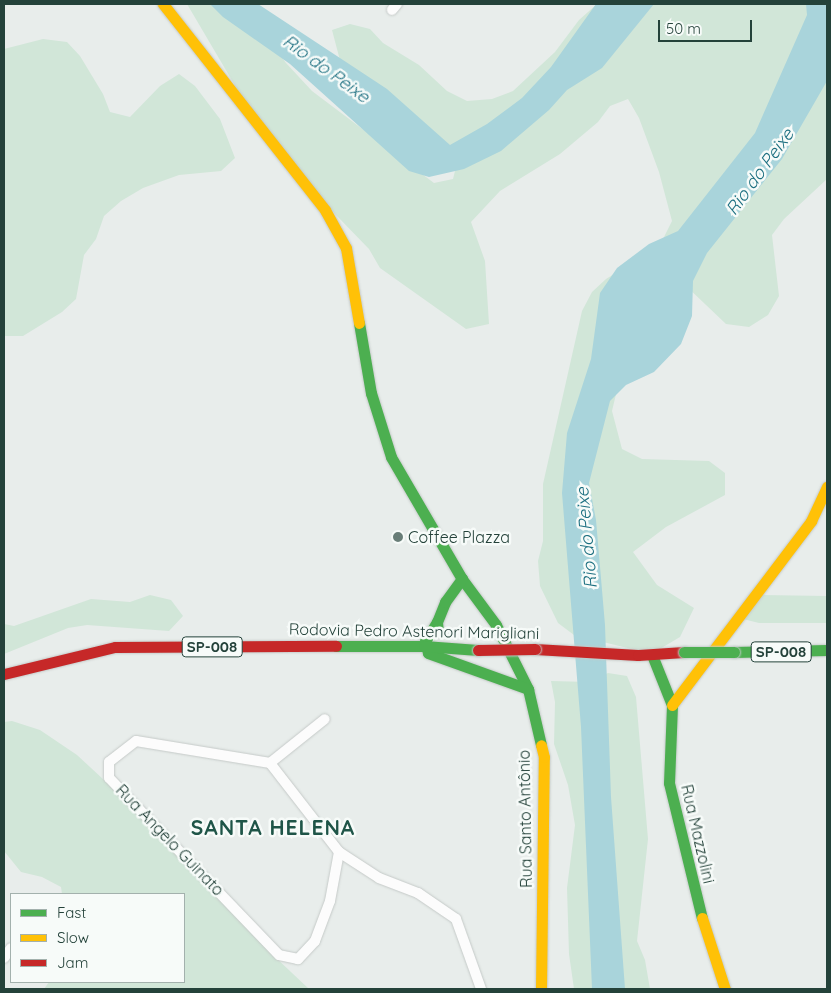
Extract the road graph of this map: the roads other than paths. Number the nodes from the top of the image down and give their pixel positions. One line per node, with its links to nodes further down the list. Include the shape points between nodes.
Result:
1 (163, 4): 3 (street, Rua Santo Antônio, via 325,210 346,248 371,393 391,457)
2 (827, 486): 11 (street, via 811,521)
3 (462, 579): 4 (street, via 445,602); 10 (street, Rua Santo Antônio, via 500,632)
4 (437, 622): 5 (street); 6 (street)
5 (424, 646): 6 (street, Rodovia Pedro Astenori Marigliani / SP-008); 9 (street, Rodovia Pedro Astenori Marigliani / SP-008, via 115,647); 10 (street, via 439,658)
6 (441, 648): 8 (street, Rodovia Pedro Astenori Marigliani / SP-008, bridge, via 564,649)
7 (827, 650): 8 (street, Rodovia Pedro Astenori Marigliani / SP-008, bridge)
8 (652, 655): 11 (street, Rua Mazzolini)
9 (4, 674)
10 (528, 689): 16 (street, Rua Santo Antônio, via 544,757)
11 (672, 705): 17 (street, Rua Mazzolini, via 670,783 685,854 716,969)
12 (325, 719): 13 (street)
13 (270, 763): 14 (street); 14 (street, Rua Angelo Guinato, via 136,741 110,762 109,778 279,955 298,959 315,941 330,901)
14 (339, 852): 15 (street, via 379,878 418,893 456,919)
15 (481, 989)
16 (541, 989)
17 (725, 989)

